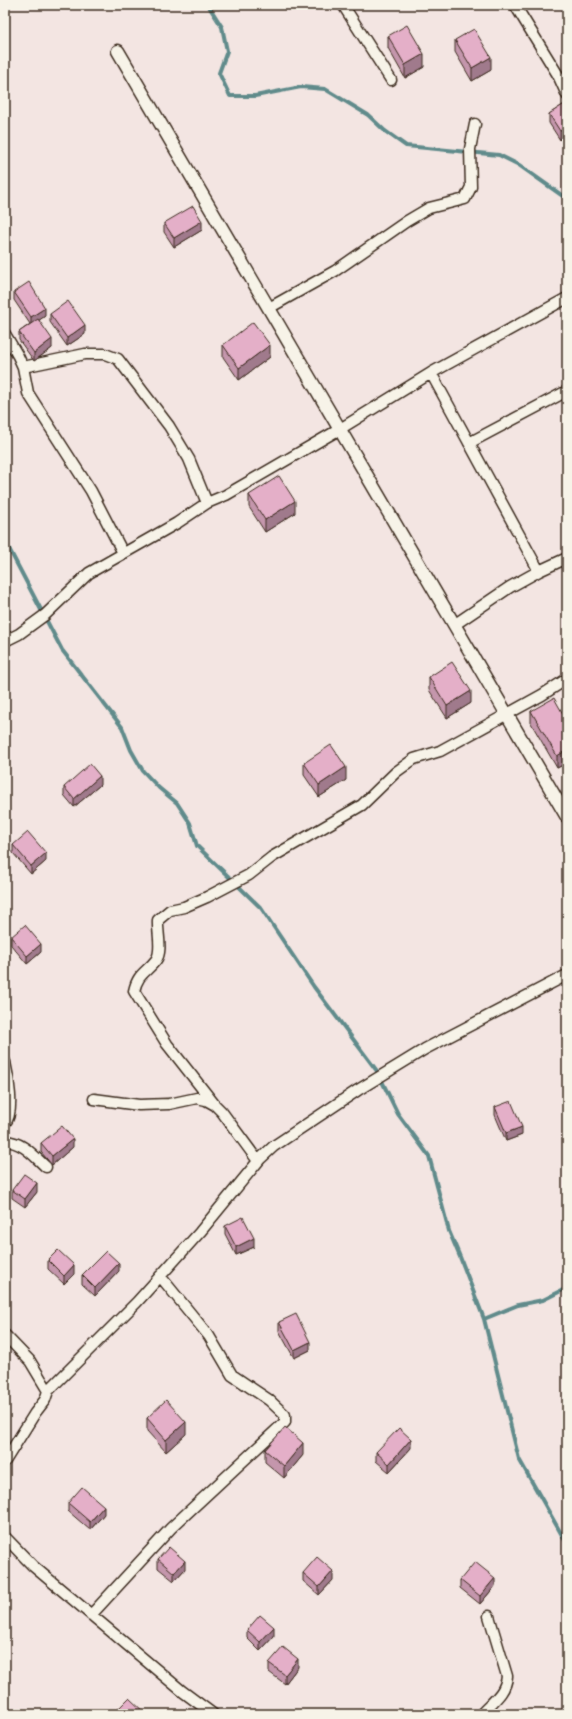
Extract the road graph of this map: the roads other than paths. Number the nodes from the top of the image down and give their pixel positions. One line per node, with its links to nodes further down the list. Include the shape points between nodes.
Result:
1 (343, 5): 4 (street)
2 (515, 5): 5 (street, via 558,75)
3 (118, 51): 8 (street)
4 (391, 80)
5 (567, 95)
6 (474, 124): 8 (street, via 470,149 471,188 465,199 429,208 334,272)
7 (567, 298): 11 (street)
8 (269, 308): 13 (street)
9 (5, 334): 10 (street)
10 (23, 367): 15 (street, via 85,354 105,354 118,359 173,433 189,459); 16 (street, via 28,393 92,491)
11 (431, 373): 13 (street); 14 (street)
12 (567, 391): 14 (street)
13 (340, 429): 15 (street, via 226,495); 19 (street)
14 (469, 443): 18 (street)
15 (207, 503): 16 (street)
16 (123, 553): 20 (street, via 89,573 45,615)
17 (567, 558): 18 (street)
18 (539, 571): 19 (street, via 510,587)
19 (454, 625): 22 (street)
20 (5, 641)
21 (567, 679): 22 (street)
22 (506, 714): 23 (street); 27 (street, via 440,751 414,759 396,772 362,805 272,857 249,875 184,907 170,910 158,920 160,947 156,960 136,980 134,991 167,1044)
23 (567, 818)
24 (567, 975): 30 (street, via 404,1062 274,1146)
25 (5, 1062): 28 (street, via 10,1105)
26 (94, 1099): 27 (street, via 140,1105 169,1104 197,1098)
27 (215, 1105): 30 (street, via 236,1129)
28 (5, 1123)
29 (7, 1139): 31 (street, via 24,1146)
30 (258, 1161): 32 (street, via 205,1227)
31 (46, 1167)
32 (160, 1276): 34 (street); 37 (street, via 209,1336 232,1375 269,1400 285,1415 285,1422 171,1528)
33 (5, 1335): 34 (street, via 30,1361)
34 (48, 1391): 35 (street, via 45,1400)
35 (5, 1461)
36 (5, 1537): 37 (street, via 33,1566)
37 (91, 1615): 39 (street)
38 (489, 1616): 40 (street, via 507,1676 506,1685 500,1694)
39 (213, 1714)
40 (481, 1714)

